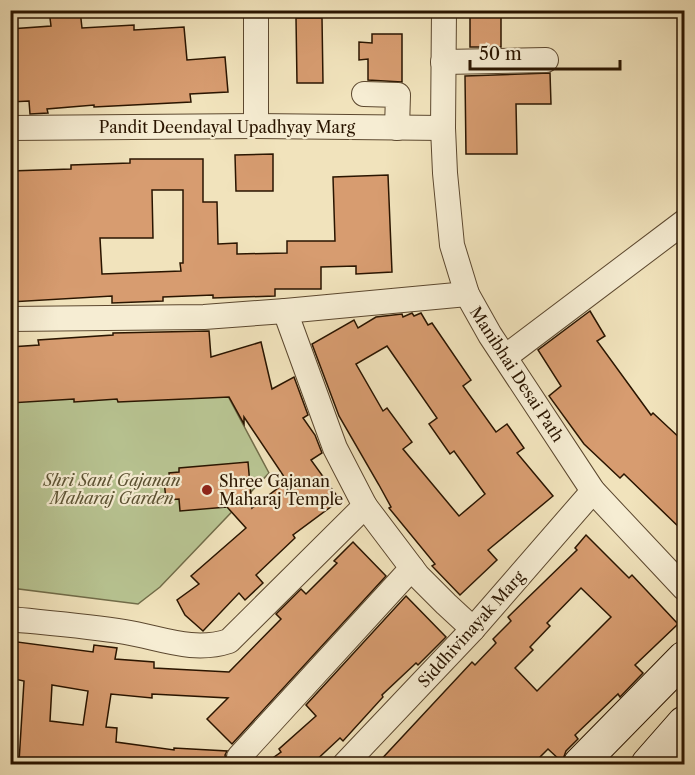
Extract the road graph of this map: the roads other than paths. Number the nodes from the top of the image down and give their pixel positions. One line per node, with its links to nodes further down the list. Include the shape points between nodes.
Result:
1 (256, 10): 6 (street)
2 (444, 10): 4 (street, Manibhai Desai Path)
3 (546, 60): 4 (street)
4 (444, 62): 9 (street, Manibhai Desai Path)
5 (364, 94): 8 (street, via 398,95)
6 (256, 126): 7 (street, Pandit Deendayal Upadhyay Marg); 8 (street, Pandit Deendayal Upadhyay Marg)
7 (10, 128)
8 (397, 128): 9 (street, Pandit Deendayal Upadhyay Marg)
9 (442, 128): 11 (street, Manibhai Desai Path, via 452,245)
10 (684, 222): 14 (street)
11 (467, 294): 12 (street); 14 (street, Manibhai Desai Path)
12 (285, 311): 13 (street); 16 (street, via 335,447)
13 (10, 319)
14 (505, 357): 15 (street, Manibhai Desai Path)
15 (593, 491): 18 (street, Manibhai Desai Path); 20 (street, Siddhivinayak Marg)
16 (365, 506): 17 (street); 19 (street, via 229,641 198,647 124,632)
17 (412, 568): 20 (street); 23 (street)
18 (684, 588)
19 (10, 619)
20 (473, 629): 24 (street, Siddhivinayak Marg)
21 (684, 658): 25 (main road)
22 (684, 723): 26 (main road)
23 (239, 757)
24 (345, 765)
25 (580, 765)
26 (648, 765)

